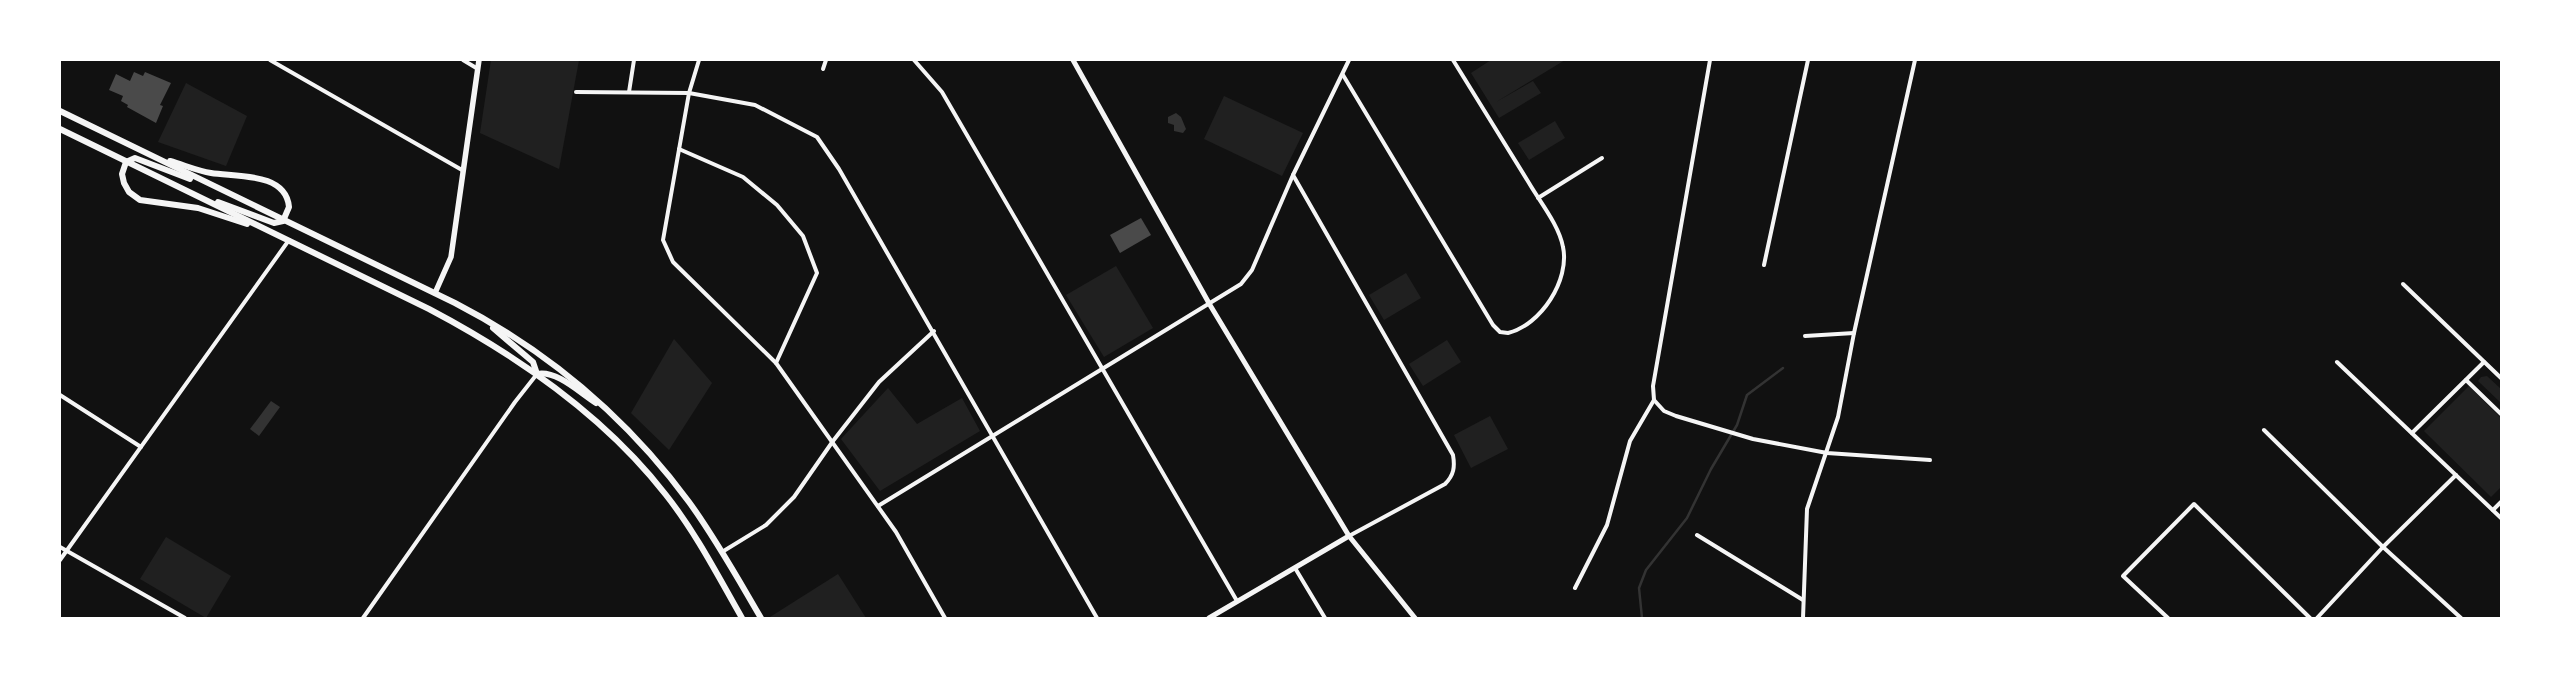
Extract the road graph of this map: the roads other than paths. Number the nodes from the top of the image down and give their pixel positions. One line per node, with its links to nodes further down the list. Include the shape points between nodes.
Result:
1 (270, 60): 26 (street)
2 (463, 60): 14 (street)
3 (479, 60): 14 (main road)
4 (634, 60): 18 (street)
5 (699, 60): 19 (street)
6 (826, 60): 15 (street)
7 (914, 60): 45 (street, via 942,92)
8 (1072, 60): 37 (street)
9 (1349, 60): 16 (street)
10 (1453, 60): 30 (street)
11 (1710, 60): 50 (street, via 1653,386)
12 (1808, 60): 34 (street)
13 (1915, 60): 40 (street)
14 (478, 69): 26 (main road)
15 (823, 69)
16 (1343, 75): 27 (street); 30 (street, via 1496,329 1504,333 1513,332 1542,312 1550,302 1564,263 1563,246)
17 (576, 92): 18 (street)
18 (629, 92): 19 (street)
19 (689, 93): 22 (street); 39 (street, via 755,105 817,138 839,169)
20 (60, 111): 23 (highway)
21 (60, 129): 25 (highway)
22 (679, 149): 44 (street, via 663,240 674,262); 44 (street, via 743,177 777,205 803,236 817,273)
23 (152, 156): 29 (highway); 31 (highway, via 209,172 272,182 287,198 289,207)
24 (1602, 158): 30 (street)
25 (126, 162): 28 (highway); 29 (highway, via 135,158); 32 (highway, via 122,174 124,183 129,192 140,200 198,208)
26 (462, 170): 36 (main road, via 451,257)
27 (1293, 175): 37 (street, via 1247,278); 66 (street, via 1453,454 1454,471 1445,484)
28 (181, 189): 31 (highway, via 274,223); 32 (highway)
29 (224, 191): 31 (highway)
30 (1538, 198)
31 (284, 220): 36 (highway)
32 (269, 231): 33 (highway)
33 (289, 240): 46 (highway, via 455,323); 57 (street)
34 (1764, 265)
35 (2403, 284): 43 (street)
36 (436, 294): 38 (highway)
37 (1210, 305): 45 (street); 66 (street)
38 (477, 315): 46 (highway, via 533,362); 52 (highway, via 549,360)
39 (934, 332): 55 (street); 56 (street, via 879,382)
40 (1854, 333): 41 (street); 58 (street, via 1838,417)
41 (1805, 336)
42 (2337, 362): 54 (street)
43 (2484, 362): 47 (street); 48 (street)
44 (776, 364): 56 (street)
45 (1102, 370): 55 (street); 75 (street)
46 (537, 374): 52 (highway, via 557,377); 77 (street); 78 (highway, via 636,460 666,495 695,536)
47 (2501, 378)
48 (2466, 380): 51 (street); 54 (street)
49 (60, 395): 57 (street)
50 (1654, 400): 58 (street, via 1664,411 1731,433); 73 (street, via 1630,441 1607,524)
51 (2501, 414)
52 (614, 415): 70 (highway, via 672,480)
53 (2264, 430): 68 (street)
54 (2412, 434): 60 (street)
55 (991, 436): 62 (street); 81 (street)
56 (833, 441): 62 (street); 70 (street, via 794,497 766,525)
57 (141, 447): 69 (street)
58 (1827, 453): 59 (street); 74 (street, via 1807,509)
59 (1930, 460)
60 (2456, 475): 63 (street); 68 (street)
61 (2501, 502): 63 (street)
62 (878, 506): 80 (street)
63 (2493, 510): 64 (street)
64 (2501, 518)
65 (1697, 535): 74 (street)
66 (1349, 536): 72 (street); 84 (street)
67 (60, 547): 69 (street)
68 (2383, 547): 88 (street); 89 (street)
69 (67, 551): 71 (street); 76 (street)
70 (722, 552): 79 (highway)
71 (60, 560)
72 (1295, 568): 75 (street); 83 (street)
73 (1575, 588)
74 (1803, 600): 85 (street)
75 (1237, 601): 82 (street)
76 (185, 618)
77 (363, 618)
78 (742, 618)
79 (761, 618)
80 (945, 618)
81 (1097, 618)
82 (1209, 618)
83 (1325, 618)
84 (1415, 618)
85 (1803, 618)
86 (2168, 618): 87 (street, via 2123,576 2194,504)
87 (2310, 618)
88 (2316, 618)
89 (2461, 618)

